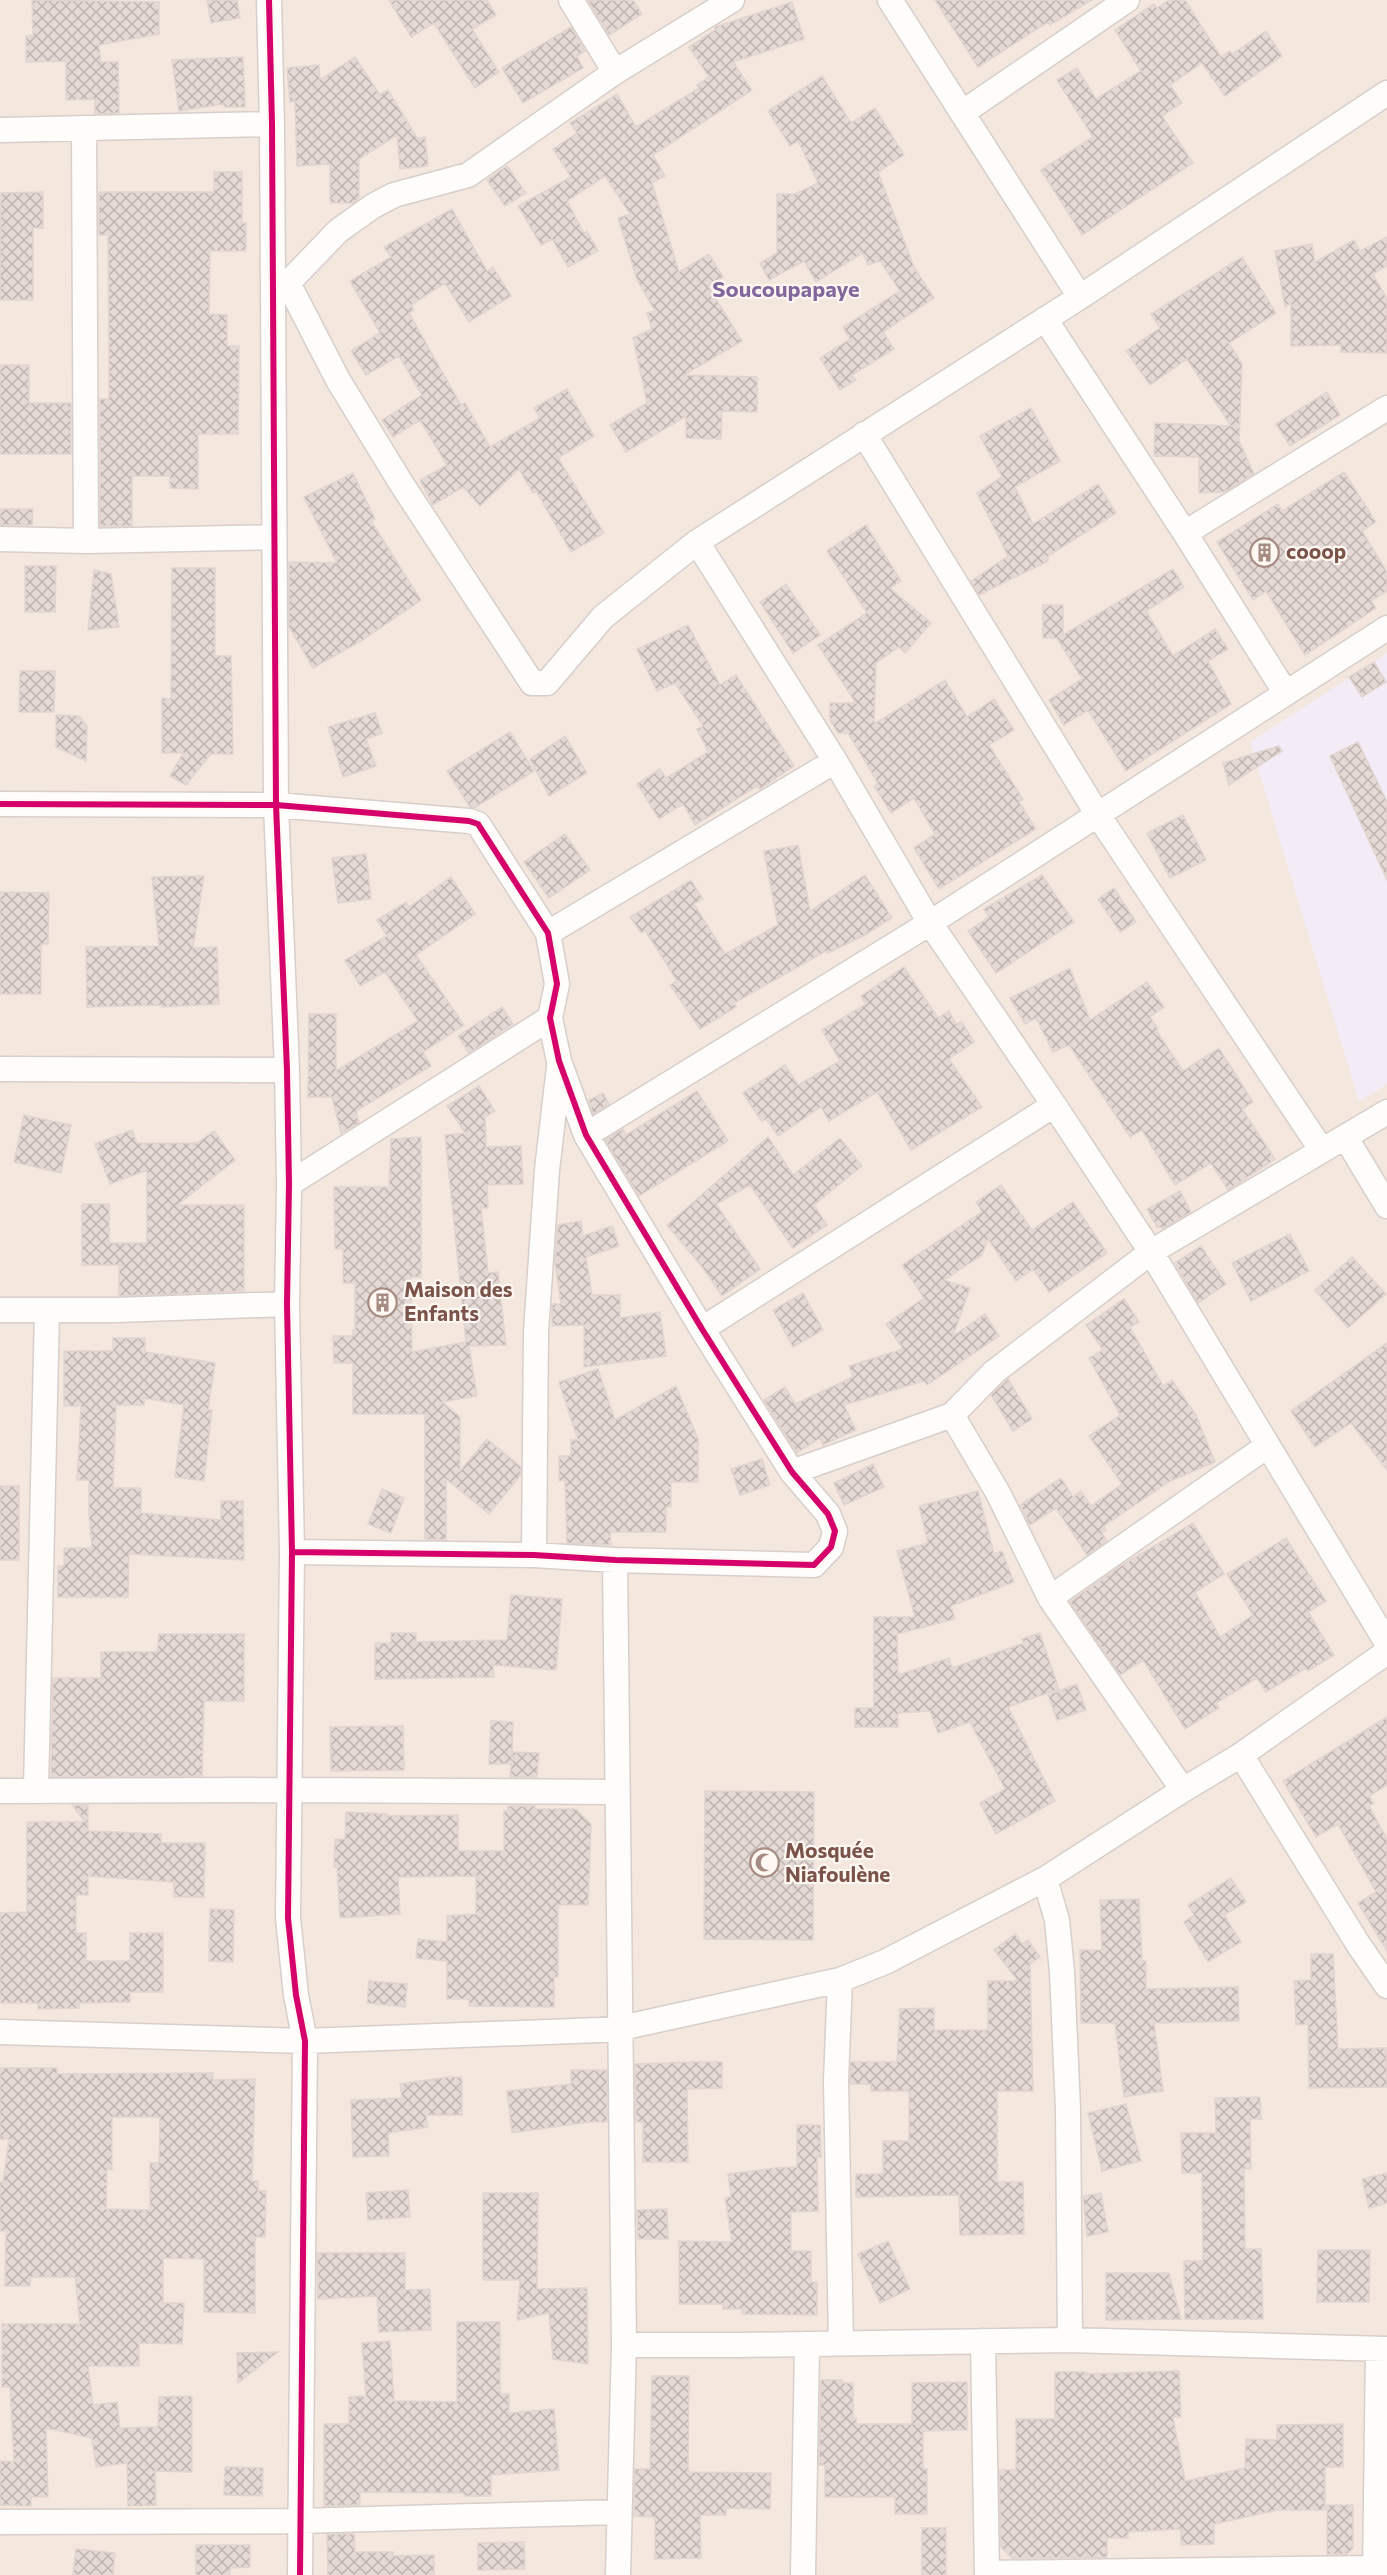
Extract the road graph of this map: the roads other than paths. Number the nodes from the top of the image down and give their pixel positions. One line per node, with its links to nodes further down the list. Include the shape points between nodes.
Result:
1 (269, 0): 9 (street)
2 (571, 0): 6 (street)
3 (732, 0): 6 (street)
4 (890, 0): 8 (street)
5 (1127, 0): 8 (street)
6 (615, 72): 12 (street, via 468,175 394,195 373,206 338,231)
7 (1387, 93): 13 (street)
8 (962, 112): 13 (street)
9 (272, 124): 10 (street); 12 (street)
10 (84, 128): 11 (street); 20 (street)
11 (0, 130)
12 (280, 288): 18 (street); 21 (street, via 532,683 547,683 603,617)
13 (1080, 297): 14 (street)
14 (1046, 319): 16 (street); 17 (street)
15 (1387, 408): 17 (street)
16 (864, 434): 21 (street); 27 (street)
17 (1185, 533): 23 (street)
18 (274, 537): 20 (street); 26 (street)
19 (0, 539): 20 (street)
20 (86, 541)
21 (697, 542): 24 (street)
22 (1387, 628): 23 (street)
23 (1285, 692): 27 (street)
24 (835, 761): 28 (street); 29 (street)
25 (0, 804): 26 (street)
26 (276, 805): 29 (street, via 478,824); 33 (street)
27 (1098, 815): 28 (street); 38 (street)
28 (930, 923): 34 (street); 36 (street)
29 (548, 933): 30 (street, via 557,984)
30 (550, 1018): 31 (street); 39 (street)
31 (559, 1061): 36 (street); 50 (street, via 536,1332)
32 (0, 1070): 33 (street)
33 (287, 1070): 39 (street)
34 (1054, 1105): 41 (street); 45 (street)
35 (1387, 1112): 37 (street)
36 (586, 1135): 45 (street)
37 (1346, 1138): 38 (street); 40 (street)
38 (1321, 1149): 41 (street)
39 (289, 1184): 42 (street)
40 (1387, 1206)
41 (1151, 1252): 46 (street, via 994,1372); 47 (street)
42 (287, 1304): 44 (street); 49 (street)
43 (0, 1310): 44 (street)
44 (47, 1310): 56 (street)
45 (702, 1329): 48 (street)
46 (952, 1415): 48 (street); 52 (street, via 998,1493)
47 (1267, 1446): 52 (street); 53 (street)
48 (792, 1472): 51 (street, via 828,1514 835,1531 831,1547 814,1565)
49 (292, 1552): 50 (street); 57 (street)
50 (534, 1555): 51 (street)
51 (615, 1560): 60 (street)
52 (1050, 1598): 58 (street)
53 (1387, 1643)
54 (1387, 1652): 55 (street)
55 (1241, 1755): 58 (street); 63 (street)
56 (36, 1790): 57 (street); 59 (street)
57 (291, 1790): 60 (street); 66 (street, via 288,1918)
58 (1183, 1790): 61 (street)
59 (0, 1791)
60 (616, 1792): 64 (street)
61 (1045, 1879): 62 (street, via 885,1962); 67 (street, via 1057,1920 1062,1972 1068,2109)
62 (840, 1980): 64 (street); 69 (street, via 836,2081)
63 (1387, 1986)
64 (621, 2028): 66 (street); 70 (street)
65 (0, 2032): 66 (street)
66 (305, 2041): 75 (street)
67 (1070, 2340): 68 (street); 72 (street)
68 (983, 2341): 69 (street); 77 (street)
69 (841, 2343): 71 (street)
70 (624, 2344): 71 (street); 73 (street)
71 (807, 2344): 80 (street)
72 (1383, 2349): 76 (street)
73 (618, 2512): 75 (street); 79 (street)
74 (0, 2522): 75 (street)
75 (300, 2522): 78 (street)
76 (1375, 2571): 77 (street)
77 (987, 2574)
78 (300, 2575)
79 (618, 2575)
80 (803, 2575)

